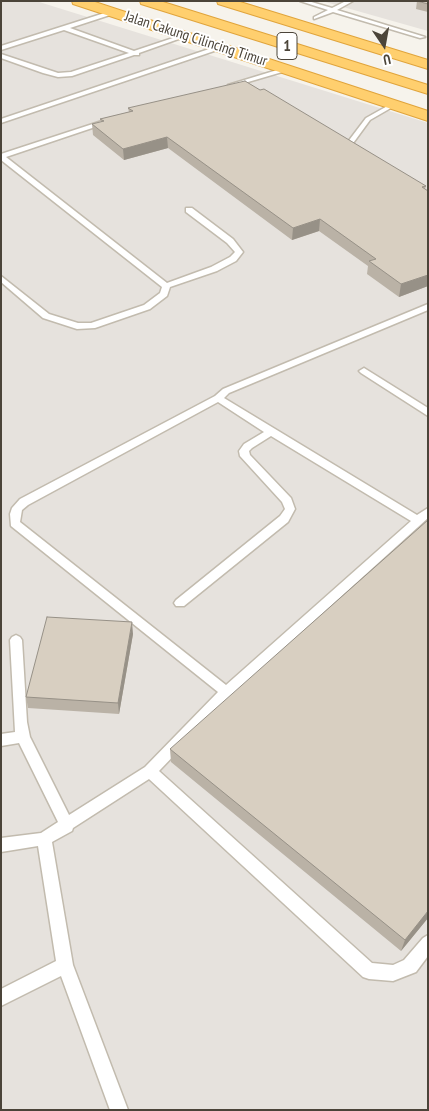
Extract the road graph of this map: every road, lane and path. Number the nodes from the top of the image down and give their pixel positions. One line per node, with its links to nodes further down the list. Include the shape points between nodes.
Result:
1 (78, 1): 9 (highway, Jalan Cakung Cilincing Timur)
2 (146, 1): 23 (highway, 1)
3 (187, 1): 21 (highway, 1)
4 (223, 1): 19 (highway)
5 (258, 1): 10 (highway)
6 (302, 1): 8 (lane)
7 (350, 1): 8 (lane)
8 (331, 11): 10 (lane); 13 (lane)
9 (114, 12): 11 (lane); 12 (highway, Jalan Cakung Cilincing Timur)
10 (316, 18): 16 (highway)
11 (64, 28): 15 (lane); 17 (lane)
12 (184, 36): 14 (highway, Jalan Cakung Cilincing Timur); 17 (lane)
13 (422, 37)
14 (221, 47): 20 (highway, Jalan Cakung Cilincing Timur); 27 (lane)
15 (1, 48)
16 (428, 52)
17 (137, 54): 18 (lane, via 72,74 58,75)
18 (1, 56)
19 (428, 65)
20 (287, 69): 22 (lane); 24 (highway, Jalan Cakung Cilincing Timur)
21 (428, 76)
22 (224, 87)
23 (428, 90)
24 (393, 105): 25 (highway, Jalan Cakung Cilincing Timur); 29 (lane, via 368,119)
25 (428, 116)
26 (114, 120): 33 (lane, via 1,156)
27 (1, 121)
28 (339, 142): 29 (lane)
29 (347, 147): 30 (lane)
30 (364, 156)
31 (190, 210): 33 (lane, via 239,252 214,269)
32 (1, 278): 33 (lane, via 46,316 77,326 92,326 147,307 164,294)
33 (166, 286)
34 (428, 307): 36 (lane, via 226,391)
35 (364, 371): 37 (lane)
36 (218, 398): 38 (lane); 42 (lane, via 24,502 14,514 16,523)
37 (428, 413)
38 (271, 432): 39 (lane); 40 (lane, via 248,446 245,456 287,501 290,509 284,519)
39 (423, 516): 42 (lane)
40 (180, 603)
41 (16, 640): 43 (lane)
42 (226, 692): 45 (lane)
43 (23, 737): 44 (lane); 46 (lane)
44 (1, 740)
45 (150, 771): 46 (lane); 49 (lane, via 369,971 393,973 410,966)
46 (67, 826): 47 (lane)
47 (44, 839): 48 (lane); 50 (lane)
48 (1, 845)
49 (428, 943)
50 (65, 965): 51 (lane); 52 (lane)
51 (1, 998)
52 (119, 1110)

